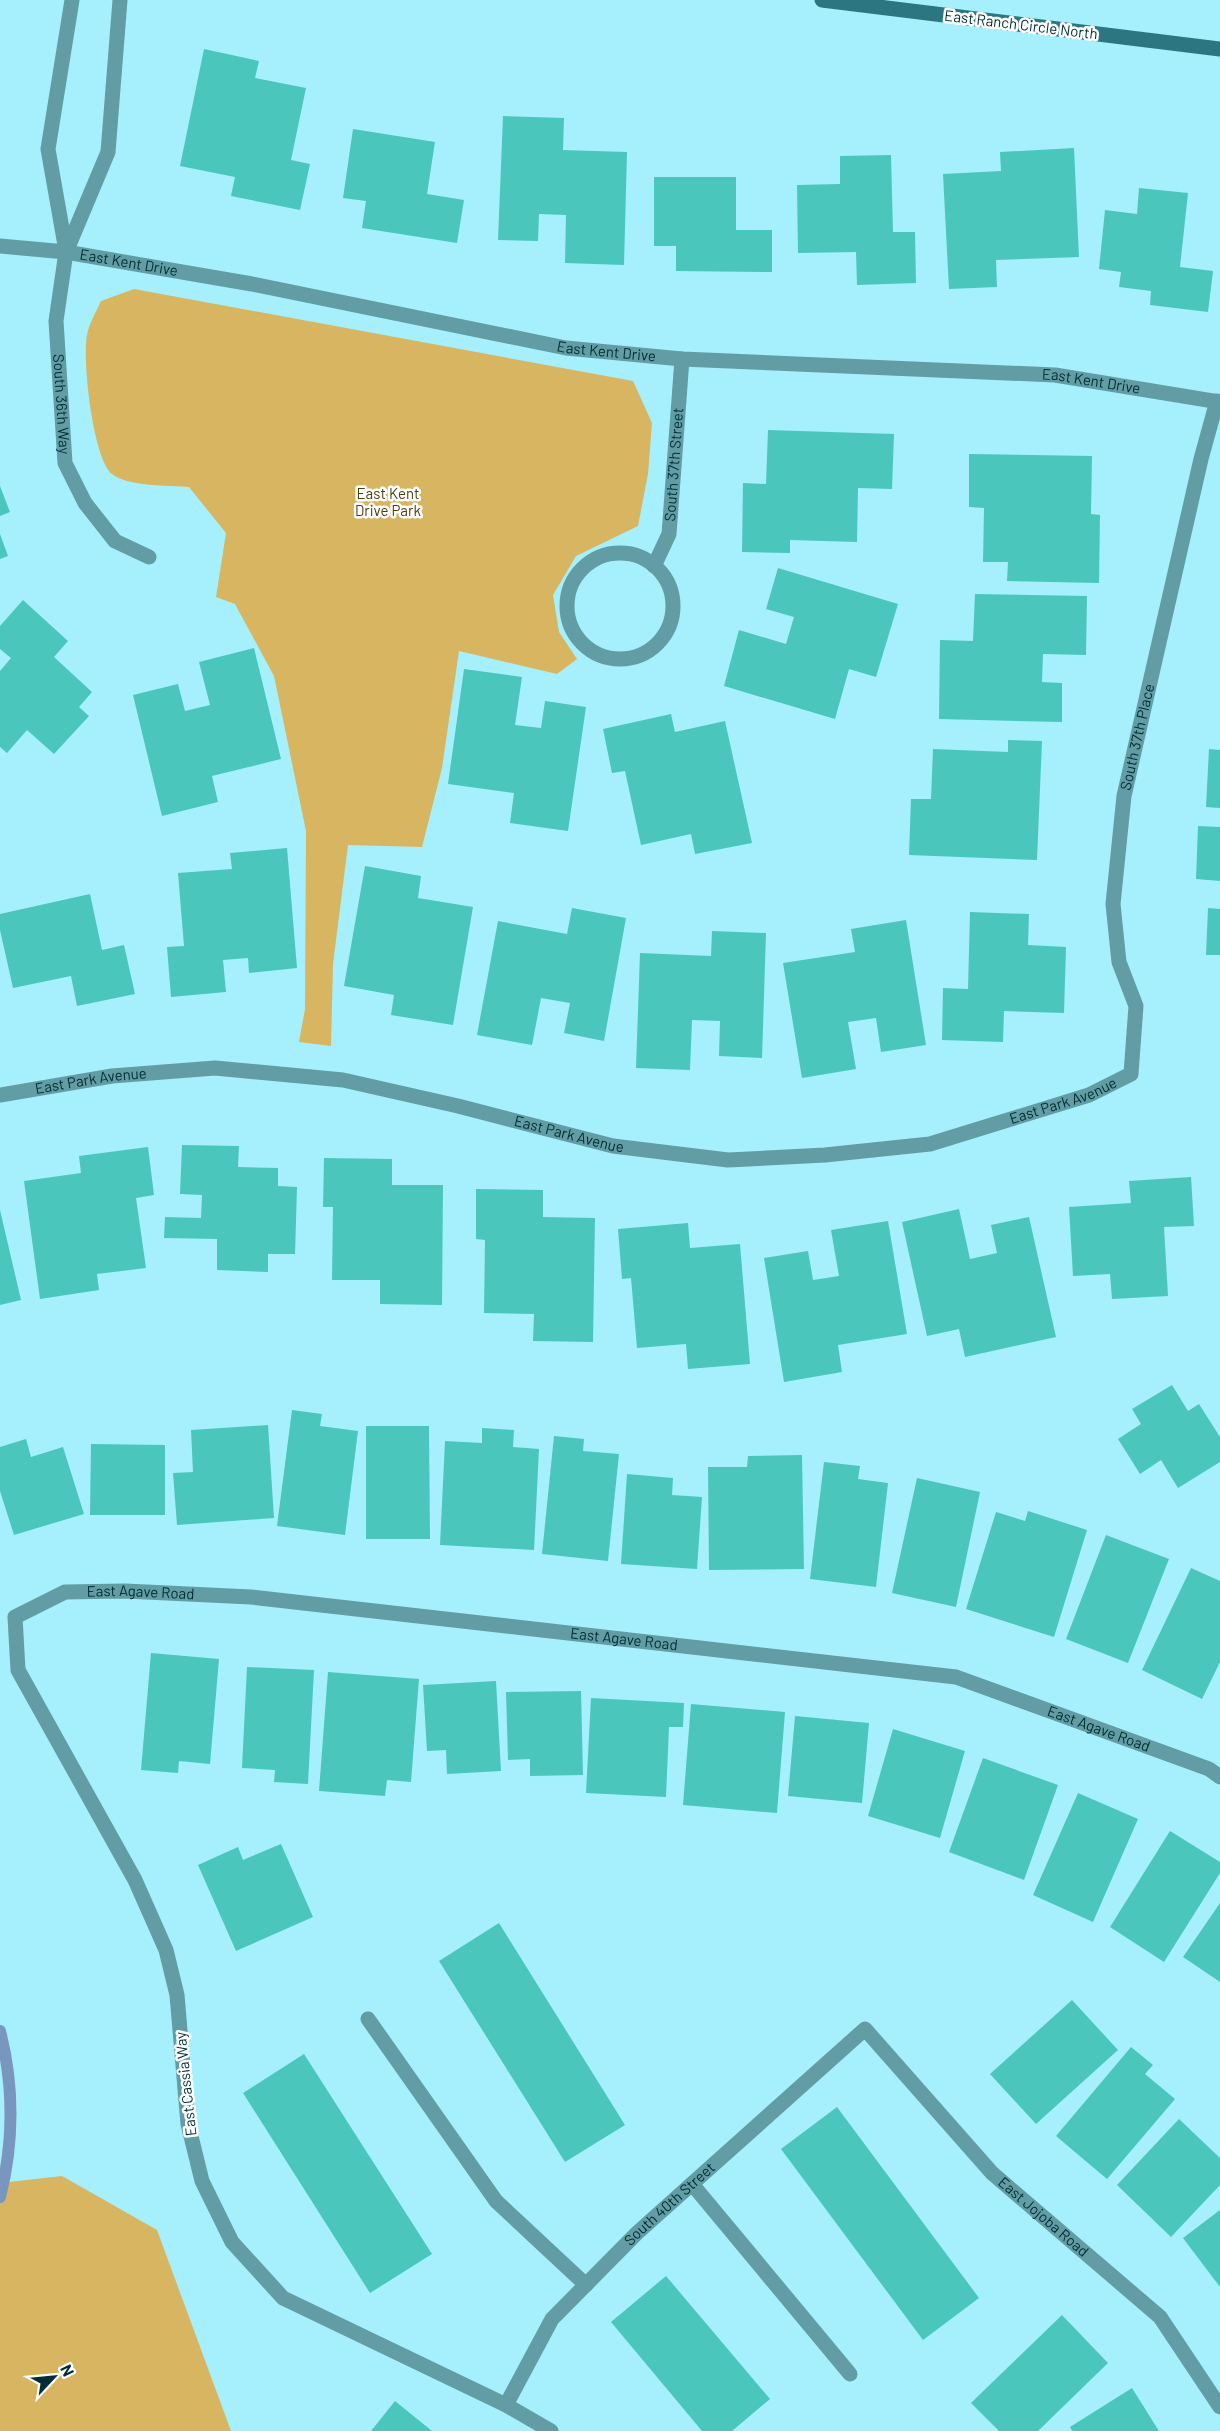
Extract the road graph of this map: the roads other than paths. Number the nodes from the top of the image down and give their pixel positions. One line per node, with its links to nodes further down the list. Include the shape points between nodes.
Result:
1 (72, 0): 6 (street, South 36th Way, via 48,149)
2 (120, 0): 6 (street, South 36th Way, via 108,152)
3 (822, 0): 4 (street, East Ranch Circle North)
4 (1220, 50)
5 (0, 246): 6 (street, East Kent Drive)
6 (66, 252): 7 (street, East Kent Drive, via 252,284 566,348); 9 (street, South 36th Way, via 56,321 65,463 86,503 115,541)
7 (682, 359): 8 (street, East Kent Drive, via 1054,375); 10 (street, South 37th Street, via 669,534)
8 (1218, 402): 11 (street, South 37th Place, via 1201,459 1124,796 1113,904 1119,962 1136,1006)
9 (149, 557)
10 (654, 566): 10 (street, via 669,586 673,604 662,638 632,658 614,659 597,654 582,643 567,613 568,596 584,566 615,553 632,554)
11 (1131, 1074): 12 (street, East Park Avenue, via 1089,1095 930,1144 728,1160 613,1146 343,1080 215,1068 112,1076)
12 (0, 1095)
13 (15, 1617): 14 (street, East Agave Road, via 65,1592 251,1597 956,1677 1209,1769); 20 (street, East Cassia Way, via 18,1670 135,1880 166,1950 177,1995 188,2124 202,2181 232,2242 283,2298)
14 (1220, 1777)
15 (368, 2019): 18 (street, via 496,2201)
16 (865, 2029): 17 (street, South 40th Street); 21 (street, East Jojoba Road, via 992,2173 1160,2317)
17 (692, 2184): 18 (street, South 40th Street); 19 (street)
18 (586, 2285): 20 (street, South 40th Street, via 552,2319)
19 (850, 2374)
20 (506, 2405): 22 (street, East Cassia Way)
21 (1220, 2407)
22 (551, 2431)

